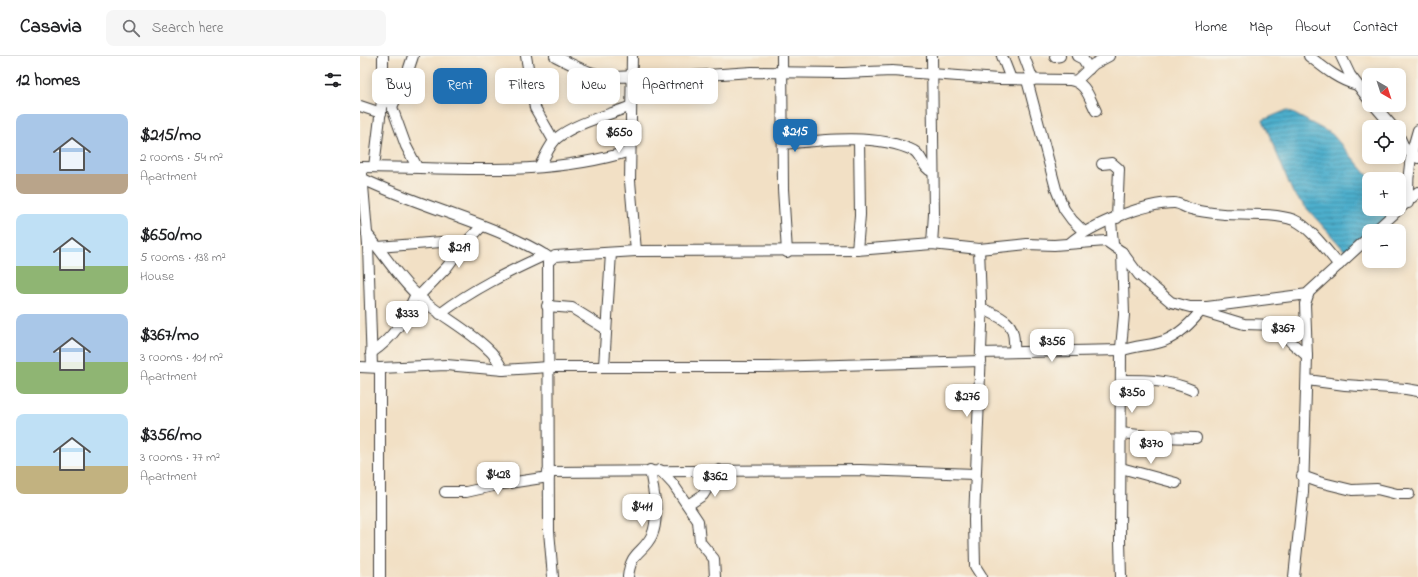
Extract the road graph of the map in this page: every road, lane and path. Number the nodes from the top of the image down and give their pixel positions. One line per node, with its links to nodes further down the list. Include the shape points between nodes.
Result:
1 (383, 56): 14 (street)
2 (413, 56): 30 (street)
3 (526, 56): 37 (street, via 535,108)
4 (555, 56): 20 (street, via 594,75)
5 (632, 56): 15 (street)
6 (782, 56): 18 (street)
7 (932, 56): 19 (street)
8 (1002, 56): 21 (street)
9 (1024, 56): 22 (street)
10 (1077, 56): 16 (street, via 1083,59)
11 (1109, 56): 16 (street)
12 (1309, 56): 24 (street, via 1336,76)
13 (1341, 56): 24 (street)
14 (383, 68)
15 (632, 68)
16 (1089, 69): 23 (street)
17 (718, 74): 18 (street)
18 (782, 74): 19 (street, via 892,71); 38 (street)
19 (933, 75): 21 (street); 47 (street)
20 (628, 78)
21 (1011, 79): 22 (street)
22 (1030, 80): 23 (street); 54 (street, via 1056,189 1064,209)
23 (1076, 81): 31 (street, via 1084,86)
24 (1357, 85): 25 (street)
25 (1362, 91)
26 (382, 104): 33 (street)
27 (391, 104): 30 (street)
28 (360, 106): 33 (street)
29 (631, 106): 37 (street, via 570,130); 40 (street)
30 (392, 107): 45 (street, via 406,146)
31 (1096, 112)
32 (1380, 112): 34 (street)
33 (381, 114): 44 (street)
34 (1387, 120)
35 (1418, 130): 41 (street)
36 (859, 140): 38 (street, via 818,140); 47 (street, via 891,142 906,148 917,153 926,168); 63 (street, via 860,215)
37 (554, 141): 46 (street)
38 (784, 144): 65 (street)
39 (1406, 150): 41 (street)
40 (630, 151): 46 (street, via 599,160); 64 (street)
41 (1414, 156): 50 (street, via 1407,182)
42 (1102, 164): 51 (street, via 1112,164 1119,170)
43 (361, 167): 44 (street); 48 (street)
44 (374, 167): 45 (street)
45 (417, 167): 46 (street)
46 (540, 167)
47 (933, 172): 57 (street)
48 (363, 179): 53 (street, via 391,193); 55 (street)
49 (1418, 192): 50 (street)
50 (1408, 203): 52 (street)
51 (1114, 219): 54 (street); 58 (street); 70 (street, via 1137,210 1174,203 1210,212 1286,219 1301,225)
52 (1383, 224)
53 (482, 226): 61 (street); 69 (street, via 497,230)
54 (1084, 232): 56 (street)
55 (367, 234): 60 (street); 68 (street)
56 (1070, 243): 58 (street, via 1106,241); 62 (street)
57 (932, 244): 62 (street); 63 (street)
58 (1113, 244): 66 (street)
59 (1362, 244): 70 (street)
60 (378, 247): 61 (street, via 441,242); 72 (street, via 401,279)
61 (461, 248): 72 (street, via 447,267)
62 (979, 249): 74 (street)
63 (857, 250): 65 (street)
64 (636, 252): 65 (street); 67 (street)
65 (787, 252)
66 (1122, 252): 75 (street, via 1139,275 1172,302); 80 (street, via 1124,315)
67 (611, 253): 69 (street); 79 (street)
68 (364, 255): 82 (street)
69 (548, 257): 73 (street); 76 (street, via 495,278)
70 (1339, 265): 71 (street)
71 (1308, 294): 75 (street); 78 (street, via 1305,304)
72 (417, 295): 76 (street); 82 (street, via 389,340)
73 (547, 306): 79 (street, via 572,308); 87 (street)
74 (981, 308): 81 (street, via 1010,325 1014,331); 84 (street)
75 (1202, 309): 77 (street, via 1244,324); 80 (street, via 1174,336 1163,342 1137,345)
76 (440, 314): 89 (street, via 477,339 490,351)
77 (1276, 326): 78 (street); 83 (street)
78 (1305, 326): 83 (street)
79 (606, 329): 86 (street)
80 (1121, 351): 81 (street); 90 (street)
81 (1014, 352): 84 (street)
82 (371, 353): 88 (street)
83 (1307, 356): 91 (street)
84 (981, 357): 86 (street, via 785,367); 100 (street)
85 (360, 366): 88 (street)
86 (604, 366): 87 (street)
87 (549, 367): 89 (street); 101 (street)
88 (376, 368): 89 (street, via 446,365); 108 (street)
89 (503, 370)
90 (1122, 380): 92 (street, via 1158,380); 94 (street)
91 (1307, 380): 93 (street); 102 (street)
92 (1192, 390)
93 (1418, 391)
94 (1121, 433): 95 (street); 96 (street)
95 (1196, 438)
96 (1121, 468): 103 (street); 112 (street)
97 (650, 470): 98 (street); 101 (street); 110 (street, via 655,518 652,534 631,561)
98 (660, 470): 99 (street); 106 (street)
99 (719, 470): 100 (street, via 875,470); 106 (street, via 703,495)
100 (975, 474): 107 (street, via 975,566)
101 (548, 475): 104 (street, via 466,492); 109 (street)
102 (1302, 476): 105 (street, via 1352,490 1377,489); 113 (street)
103 (1176, 483)
104 (445, 492)
105 (1408, 494)
106 (688, 505): 111 (street, via 698,521 700,542 714,559)
107 (980, 576)
108 (380, 577)
109 (553, 577)
110 (628, 577)
111 (716, 577)
112 (1121, 577)
113 (1294, 577)

